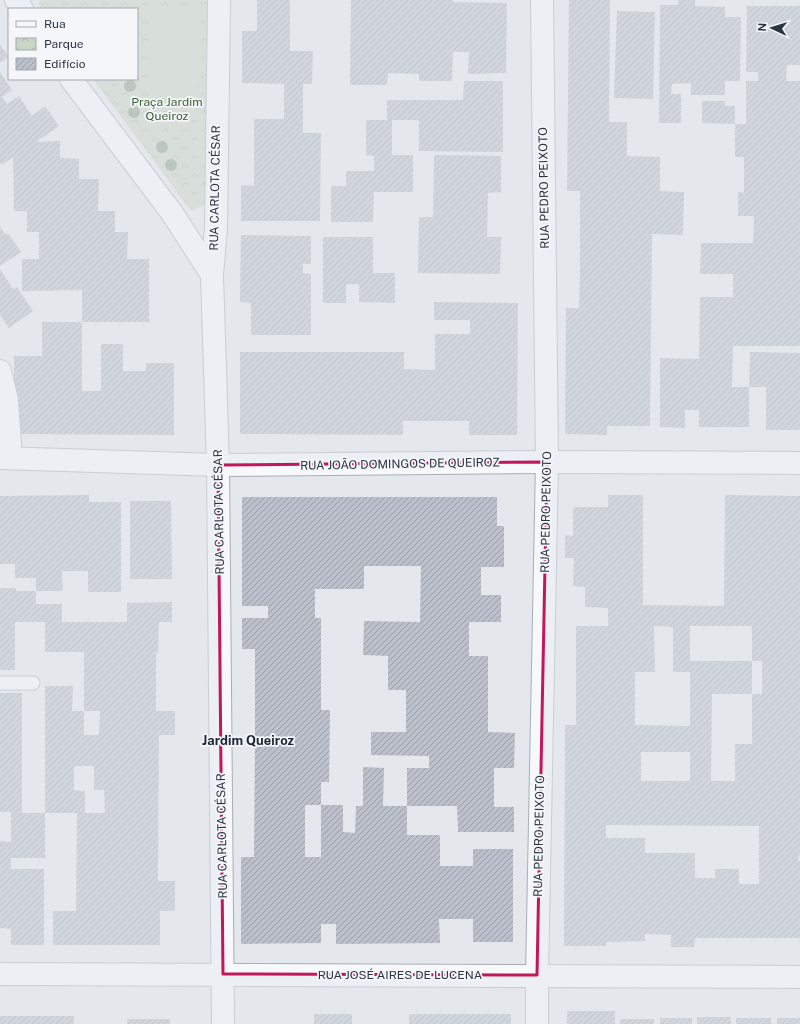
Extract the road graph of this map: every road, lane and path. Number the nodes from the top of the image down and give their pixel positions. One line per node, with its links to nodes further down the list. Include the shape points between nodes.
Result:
1 (219, 0): 4 (street, RUA CARLOTA CÉSAR, via 216,228)
2 (542, 0): 7 (street, RUA PEDRO PEIXOTO)
3 (72, 80): 4 (street, via 172,214)
4 (212, 275): 9 (street, RUA CARLOTA CÉSAR)
5 (0, 371): 6 (street, via 7,400)
6 (5, 458): 9 (street, RUA JOÃO DOMINGOS DE QUEIROZ)
7 (547, 462): 8 (street, RUA JOÃO DOMINGOS DE QUEIROZ); 9 (street, RUA JOÃO DOMINGOS DE QUEIROZ); 14 (street, RUA PEDRO PEIXOTO)
8 (800, 463)
9 (218, 465): 13 (street, RUA CARLOTA CÉSAR)
10 (0, 683): 11 (lane)
11 (33, 683)
12 (0, 974): 13 (street, RUA JOSÉ AIRES DE LUCENA)
13 (224, 974): 14 (street, RUA JOSÉ AIRES DE LUCENA); 16 (street, RUA CARLOTA CÉSAR)
14 (537, 975): 15 (street, RUA JOSÉ AIRES DE LUCENA); 17 (street, RUA PEDRO PEIXOTO)
15 (800, 977)
16 (223, 1024)
17 (537, 1024)

